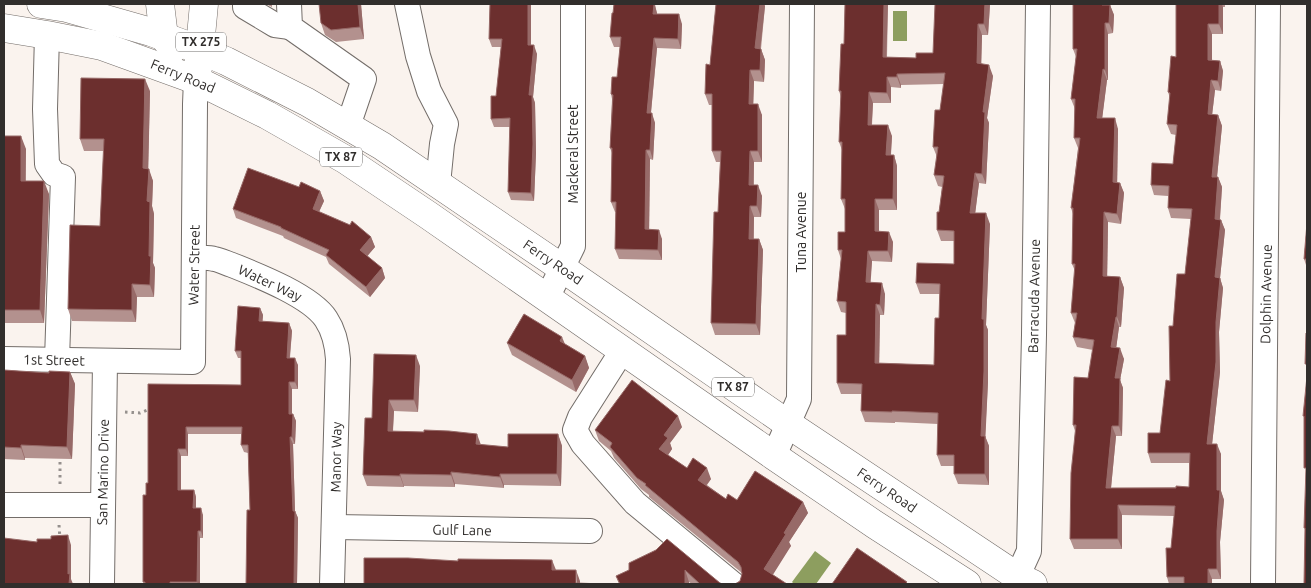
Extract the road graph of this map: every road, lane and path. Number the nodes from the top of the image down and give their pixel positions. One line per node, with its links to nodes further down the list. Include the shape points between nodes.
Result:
1 (42, 4): 14 (main road, Ferry Road / TX 87, via 67,8)
2 (160, 4): 14 (main road, TX 275)
3 (204, 4): 15 (main road, TX 275)
4 (245, 4): 11 (street, via 275,25)
5 (289, 4): 11 (street)
6 (407, 4): 18 (street, via 429,90 446,124)
7 (573, 4): 20 (street, Mackeral Street, via 573,246)
8 (802, 4): 27 (street, Tuna Avenue, via 799,399)
9 (1038, 4): 33 (street, Barracuda Avenue, via 1029,551)
10 (1268, 4): 38 (street, Dolphin Avenue)
11 (290, 27): 17 (street, via 364,80)
12 (4, 28): 13 (main road, Ferry Road / TX 87)
13 (47, 35): 16 (main road, Ferry Road / TX 87, via 102,46); 25 (street, via 47,164 54,174 63,177)
14 (164, 37): 15 (main road, Ferry Road / TX 87); 16 (main road, TX 275)
15 (200, 50): 16 (main road, TX 275); 17 (main road, Ferry Road / TX 87, via 308,102)
16 (196, 80): 19 (street, Water Street); 21 (main road, Ferry Road / TX 87, via 267,114 346,160)
17 (348, 126): 18 (main road, Ferry Road / TX 87)
18 (438, 184): 20 (main road, Ferry Road / TX 87)
19 (194, 258): 22 (street, Water Way, via 214,258 304,298 325,318); 26 (street, Water Street, via 193,362)
20 (562, 268): 21 (street, Mackeral Street); 27 (main road, Ferry Road / TX 87)
21 (547, 298): 23 (main road, Ferry Road / TX 87)
22 (333, 331): 31 (street, Manor Way, via 338,359)
23 (622, 351): 28 (main road, Ferry Road / TX 87); 36 (street, via 575,430 583,444 635,504)
24 (4, 359): 25 (street, 1st Street)
25 (58, 360): 26 (street, 1st Street)
26 (105, 361): 30 (street, San Marino Drive)
27 (788, 424): 28 (street, Tuna Avenue); 33 (main road, Ferry Road / TX 87)
28 (774, 456): 37 (main road, Ferry Road / TX 87)
29 (4, 505): 30 (street)
30 (103, 505): 34 (street, San Marino Drive)
31 (334, 528): 32 (street, Gulf Lane); 35 (street, Manor Way)
32 (590, 532)
33 (1022, 582)
34 (102, 584)
35 (332, 584)
36 (733, 584)
37 (967, 584)
38 (1263, 584)

